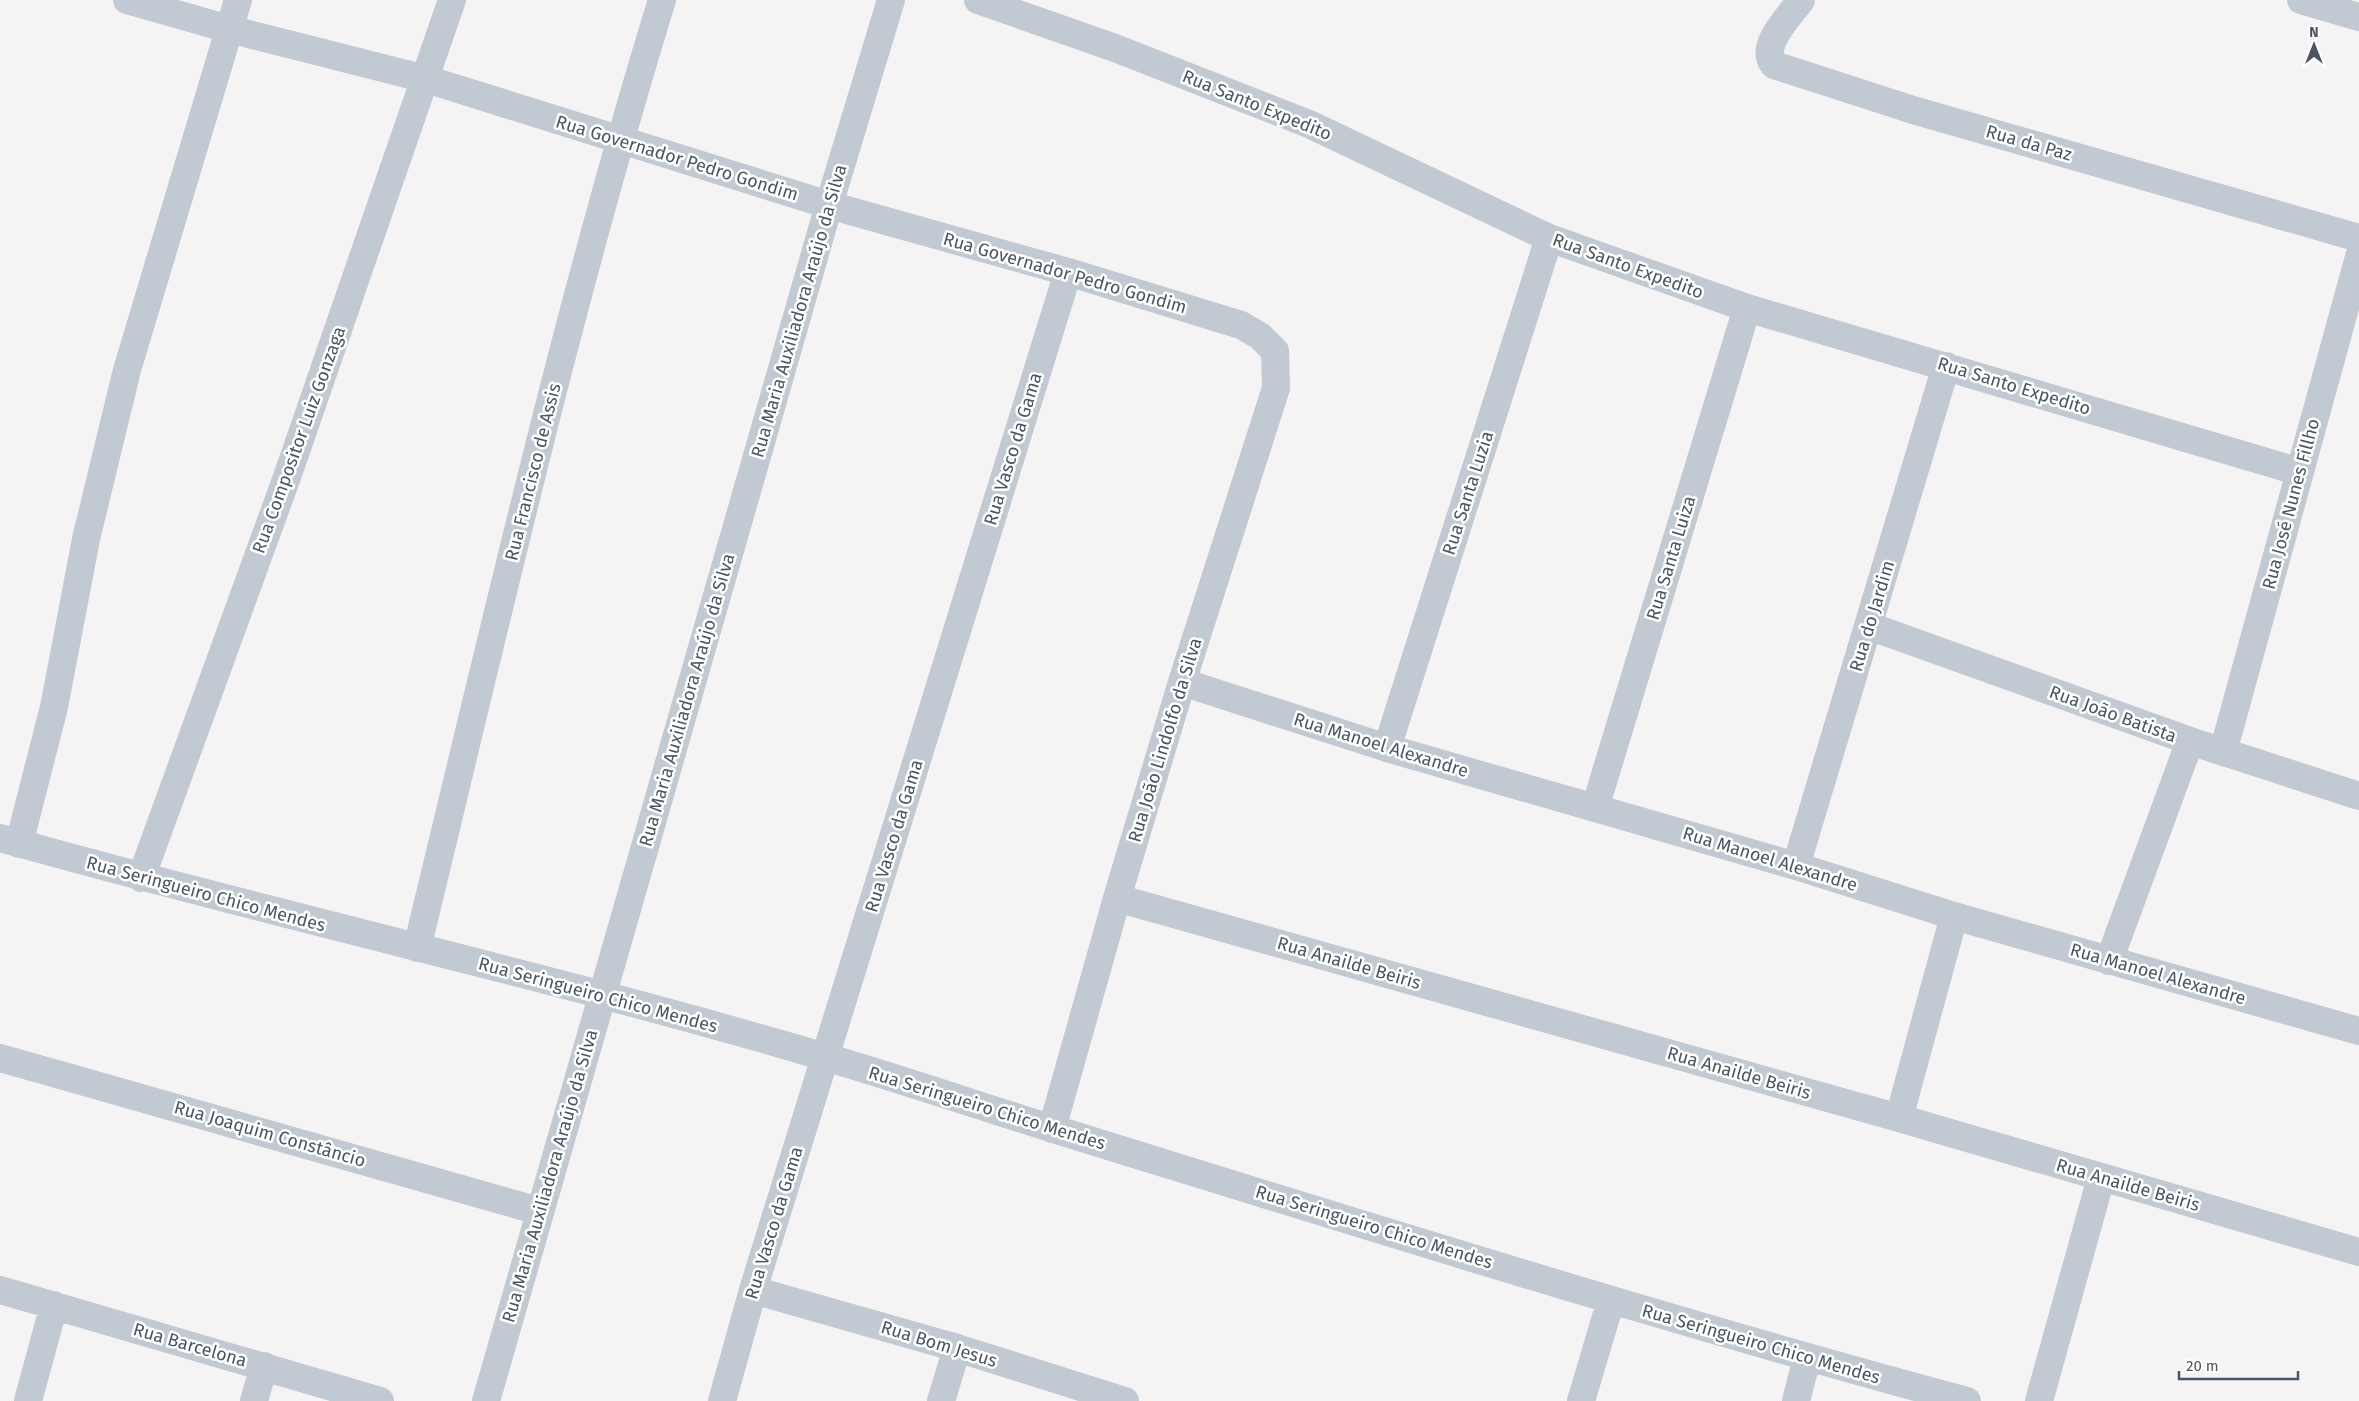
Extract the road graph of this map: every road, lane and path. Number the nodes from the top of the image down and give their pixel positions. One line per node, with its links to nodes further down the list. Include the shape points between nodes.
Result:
1 (127, 0): 10 (street, Rua Governador Pedro Gondim)
2 (238, 0): 10 (street)
3 (452, 0): 11 (street, Rua Compositor Luiz Gonzaga)
4 (662, 0): 12 (street, Rua Francisco de Assis)
5 (890, 0): 13 (street, Rua Maria Auxiliadora Araújo da Silva)
6 (978, 0): 14 (street, Rua Santo Expedito, via 1115,48 1309,124)
7 (1801, 0): 15 (street, Rua da Paz, via 1771,42 1768,52 1774,66 1913,110)
8 (2301, 0): 9 (street)
9 (2359, 17)
10 (229, 29): 11 (street, Rua Governador Pedro Gondim); 29 (street, via 127,370 86,539 54,707)
11 (426, 79): 12 (street, Rua Governador Pedro Gondim); 31 (street, Rua Compositor Luiz Gonzaga, via 287,477)
12 (619, 140): 13 (street, Rua Governador Pedro Gondim); 34 (street, Rua Francisco de Assis, via 531,477)
13 (829, 206): 17 (street, Rua Governador Pedro Gondim); 36 (street, Rua Maria Auxiliadora Araújo da Silva)
14 (1549, 238): 18 (street, Rua Santo Expedito); 25 (street, Rua Santa Luzia)
15 (2359, 238)
16 (2359, 257): 21 (street, Rua José Nunes Fillho)
17 (1068, 272): 19 (street, Rua Governador Pedro Gondim, via 1242,325); 38 (street, Rua Vasco da Gama)
18 (1747, 308): 20 (street, Rua Santo Expedito); 28 (street, Rua Santa Luiza)
19 (1275, 351): 23 (street, Rua João Lindolfo da Silva, via 1276,388)
20 (1946, 366): 21 (street, Rua Santo Expedito); 22 (street, Rua do Jardim)
21 (2300, 472): 26 (street, Rua José Nunes Fillho)
22 (1869, 626): 24 (street, Rua João Batista); 30 (street, Rua do Jardim)
23 (1182, 682): 25 (street, Rua Manoel Alexandre); 32 (street, Rua João Lindolfo da Silva)
24 (2190, 741): 26 (street, Rua João Batista); 35 (street)
25 (1386, 748): 28 (street, Rua Manoel Alexandre)
26 (2223, 752): 27 (street, Rua João Batista)
27 (2359, 796)
28 (1595, 808): 30 (street, Rua Manoel Alexandre)
29 (9, 841): 31 (street, Rua Seringueiro Chico Mendes)
30 (1796, 866): 33 (street, Rua Manoel Alexandre)
31 (141, 878): 34 (street, Rua Seringueiro Chico Mendes)
32 (1117, 898): 40 (street, Rua Anailde Beiris); 41 (street, Rua João Lindolfo da Silva)
33 (1954, 916): 35 (street, Rua Manoel Alexandre); 40 (street)
34 (417, 948): 36 (street, Rua Seringueiro Chico Mendes)
35 (2109, 960): 37 (street, Rua Manoel Alexandre)
36 (603, 995): 38 (street, Rua Seringueiro Chico Mendes); 43 (street, Rua Maria Auxiliadora Araújo da Silva)
37 (2359, 1031)
38 (825, 1057): 41 (street, Rua Seringueiro Chico Mendes); 46 (street, Rua Vasco da Gama)
39 (0, 1058): 43 (street, Rua Joaquim Constâncio)
40 (1899, 1118): 42 (street, Rua Anailde Beiris)
41 (1052, 1129): 47 (street, Rua Seringueiro Chico Mendes)
42 (2101, 1178): 44 (street, Rua Anailde Beiris); 62 (street)
43 (539, 1211): 55 (street, Rua Maria Auxiliadora Araújo da Silva)
44 (2359, 1252)
45 (0, 1290): 48 (street, Rua Barcelona)
46 (753, 1290): 49 (street, Rua Bom Jesus); 56 (street, Rua Vasco da Gama)
47 (1611, 1300): 50 (street, Rua Seringueiro Chico Mendes); 59 (street)
48 (54, 1305): 51 (street, Rua Barcelona); 52 (street)
49 (957, 1348): 57 (street); 58 (street, Rua Bom Jesus)
50 (1807, 1358): 60 (street); 61 (street, Rua Seringueiro Chico Mendes)
51 (264, 1366): 53 (street); 54 (street, Rua Barcelona)
52 (28, 1401)
53 (254, 1401)
54 (380, 1401)
55 (486, 1401)
56 (722, 1401)
57 (941, 1401)
58 (1124, 1401)
59 (1581, 1401)
60 (1796, 1401)
61 (1966, 1401)
62 (2039, 1401)

